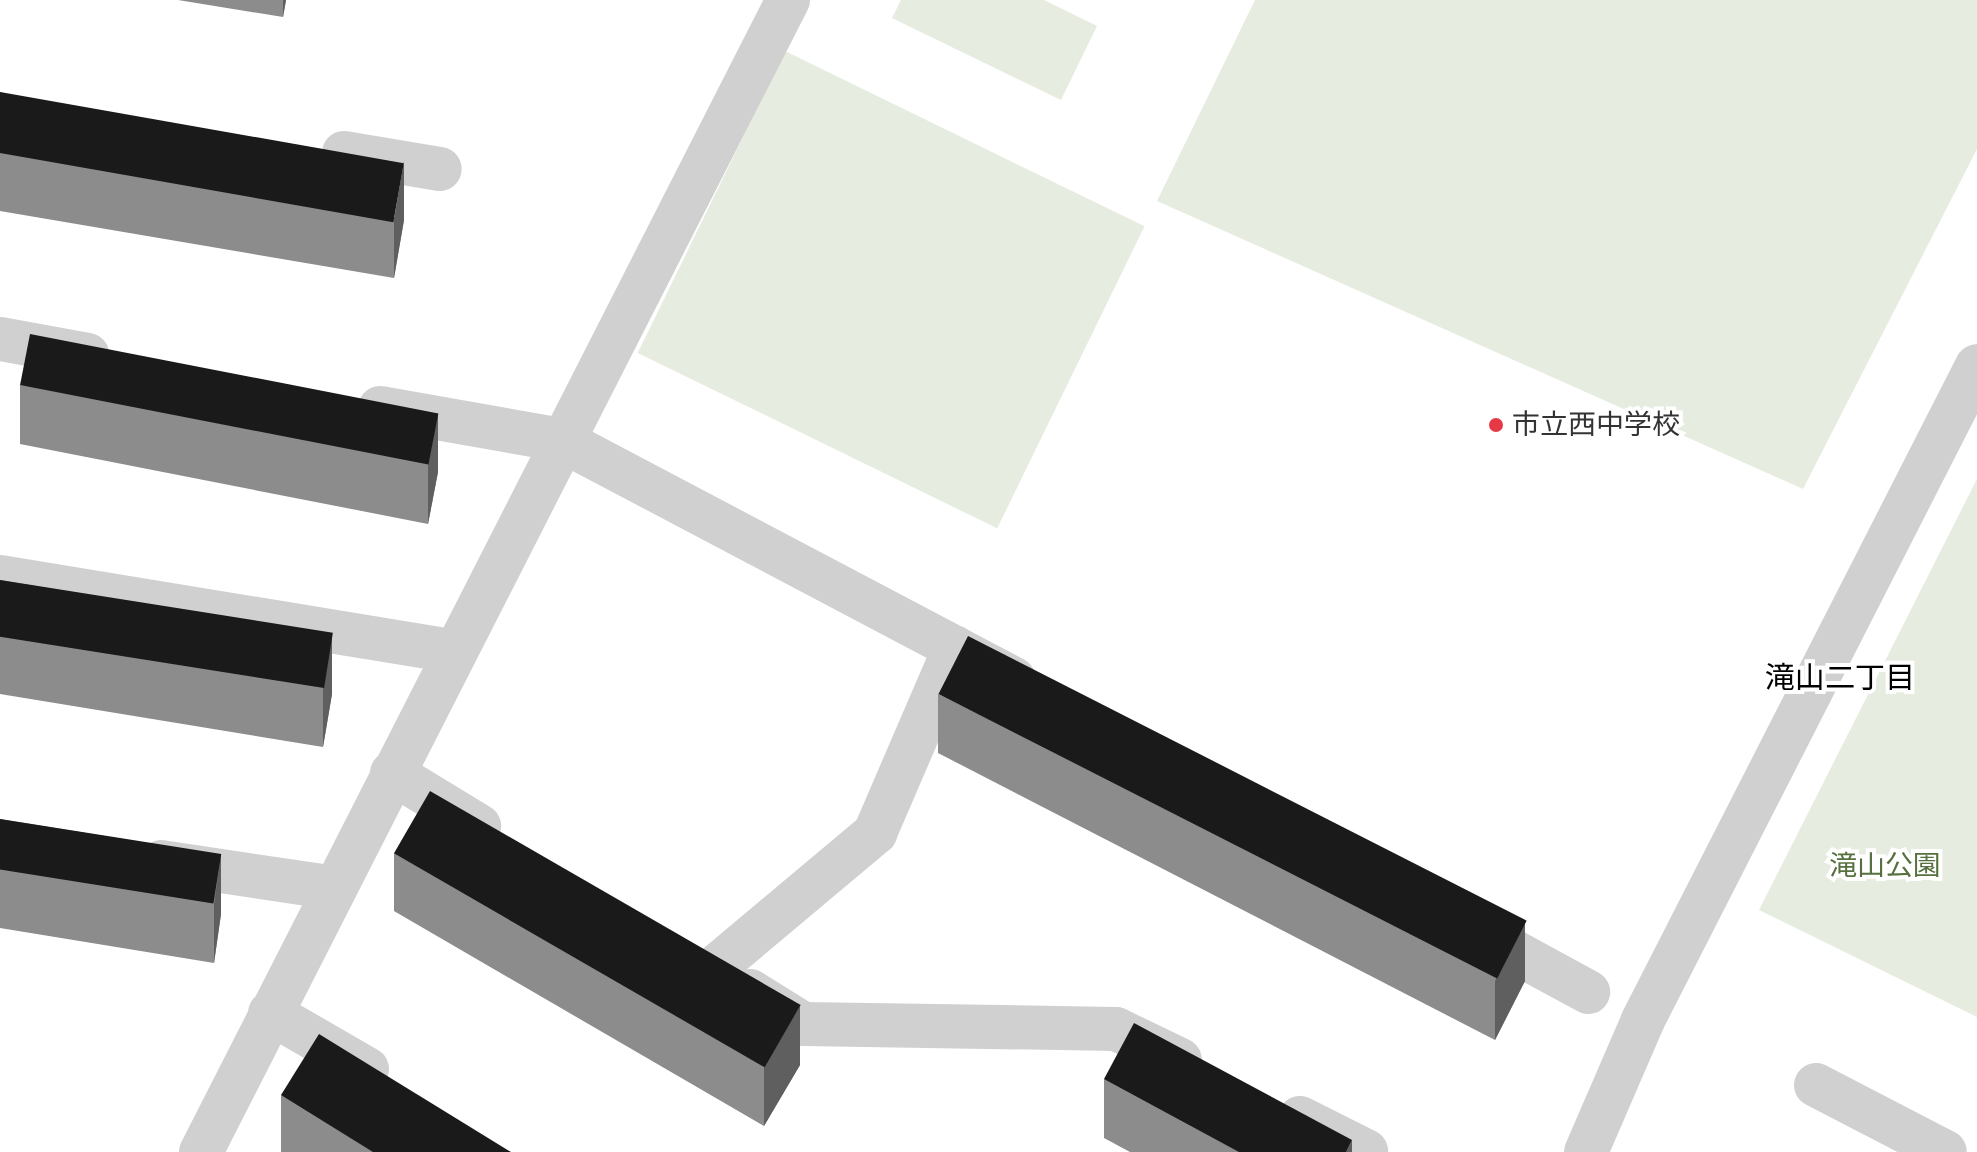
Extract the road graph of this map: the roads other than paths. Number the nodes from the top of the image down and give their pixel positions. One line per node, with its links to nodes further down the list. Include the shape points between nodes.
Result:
1 (788, 0): 8 (street)
2 (298, 145): 3 (street)
3 (440, 169)
4 (0, 339): 5 (street)
5 (125, 361)
6 (1977, 366): 28 (street, via 1643,1020)
7 (343, 401): 8 (street)
8 (561, 440): 10 (street); 11 (street)
9 (0, 577): 11 (street)
10 (955, 647): 12 (street); 19 (street, via 875,833)
11 (454, 651): 13 (street)
12 (1051, 699)
13 (392, 773): 14 (street); 16 (street)
14 (513, 847)
15 (121, 856): 16 (street)
16 (334, 888): 21 (street)
17 (1437, 909): 20 (street)
18 (673, 944): 19 (street)
19 (713, 969): 22 (street, via 803,1024 1116,1029)
20 (1588, 992)
21 (270, 1013): 24 (street); 27 (street)
22 (1213, 1076)
23 (1816, 1085): 29 (street)
24 (404, 1090)
25 (1269, 1103): 26 (street)
26 (1366, 1151)
27 (201, 1152)
28 (1586, 1152)
29 (1945, 1152)

